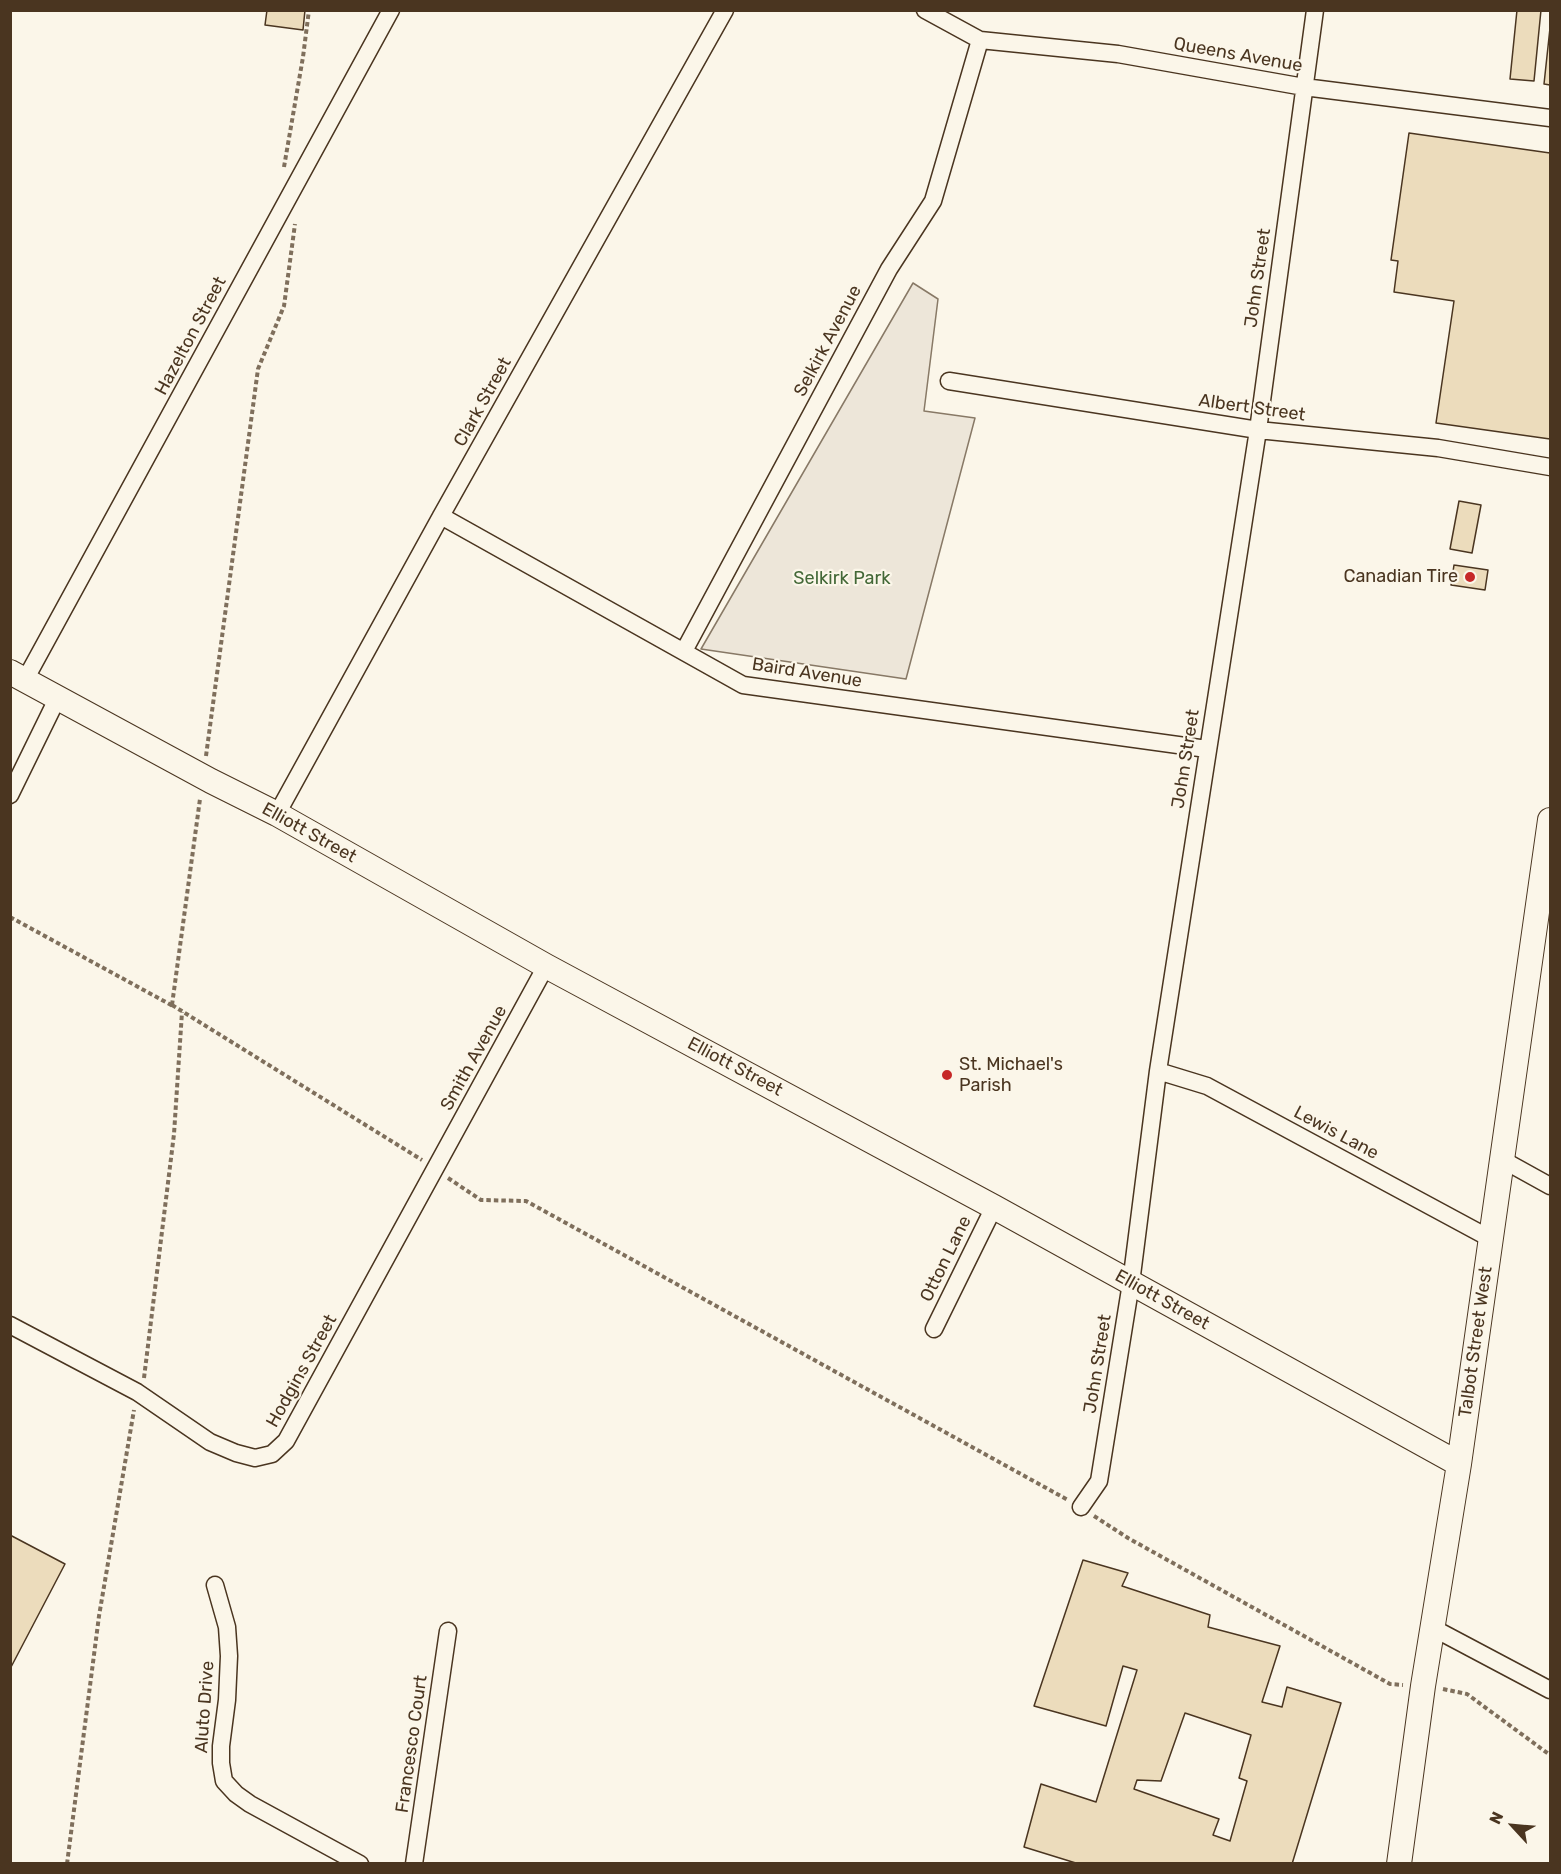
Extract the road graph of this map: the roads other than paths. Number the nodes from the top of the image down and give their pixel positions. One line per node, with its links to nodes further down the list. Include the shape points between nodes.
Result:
1 (392, 10): 13 (street, Hazelton Street)
2 (724, 10): 11 (street, Clark Street)
3 (925, 10): 5 (street, Queens Avenue)
4 (1315, 10): 6 (street, John Street)
5 (980, 40): 6 (street, Queens Avenue, via 1118,54); 12 (street, Selkirk Avenue, via 933,201 889,268)
6 (1304, 87): 7 (street, Queens Avenue); 9 (street, John Street)
7 (1551, 118)
8 (948, 381): 9 (street, Albert Street)
9 (1257, 430): 10 (street, Albert Street, via 1438,448); 15 (street, John Street)
10 (1551, 467)
11 (441, 516): 12 (street, Baird Avenue); 17 (street, Clark Street)
12 (684, 651): 15 (street, Baird Avenue, via 743,685)
13 (18, 676): 14 (street, Elliott Street)
14 (57, 699): 16 (street); 17 (street, Elliott Street)
15 (1207, 749): 21 (street, John Street)
16 (10, 795)
17 (278, 814): 20 (street, Elliott Street)
18 (1551, 820): 19 (street, Talbot Street West)
19 (1548, 851): 22 (street, Talbot Street West)
20 (546, 966): 23 (street, Smith Avenue); 25 (street, Elliott Street)
21 (1158, 1071): 26 (street, Lewis Lane, via 1207,1086); 27 (street, John Street)
22 (1503, 1160): 24 (street); 26 (street, Talbot Street West)
23 (435, 1169): 28 (street, Hodgins Street, via 286,1441 272,1454 255,1458 210,1442 138,1392)
24 (1551, 1186)
25 (994, 1206): 27 (street, Elliott Street); 29 (street, Otton Lane)
26 (1491, 1239): 30 (street, Talbot Street West)
27 (1131, 1283): 30 (street, Elliott Street); 31 (street, John Street, via 1099,1481)
28 (10, 1325)
29 (934, 1329)
30 (1459, 1464): 33 (street, Talbot Street West)
31 (1081, 1507)
32 (215, 1585): 36 (street, Aluto Drive, via 227,1627 229,1656 220,1763 224,1780 250,1804)
33 (1433, 1628): 35 (street); 38 (street, Talbot Street West)
34 (448, 1631): 37 (street, Francesco Court)
35 (1551, 1690)
36 (360, 1863)
37 (414, 1863)
38 (1399, 1863)

